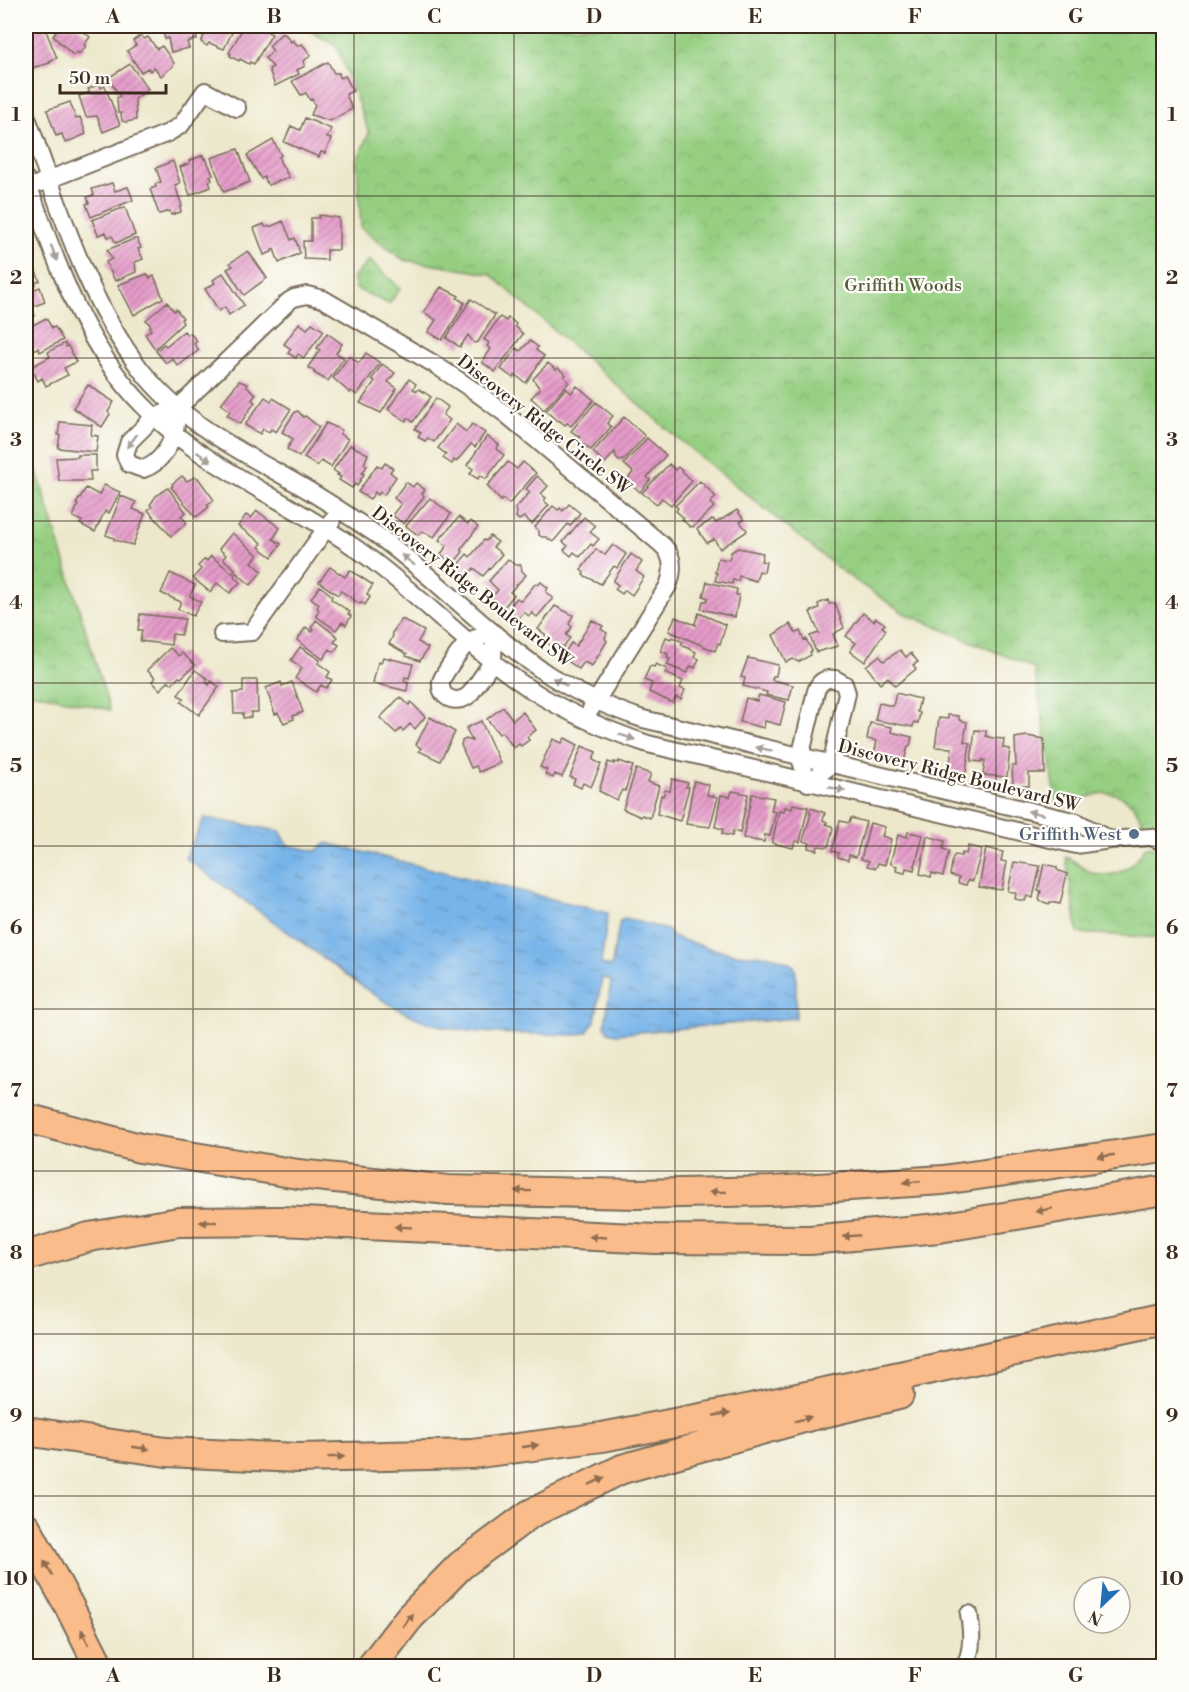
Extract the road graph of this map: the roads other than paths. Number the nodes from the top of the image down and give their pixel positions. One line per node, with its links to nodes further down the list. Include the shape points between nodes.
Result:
1 (237, 108): 3 (street, via 205,91 181,124 168,133)
2 (26, 115): 3 (street, Discovery Ridge Boulevard SW)
3 (50, 179): 4 (street); 5 (street, Discovery Ridge Boulevard SW, via 103,312 142,371)
4 (27, 183): 6 (street, one-way to 6, via 85,326 109,365)
5 (178, 408): 6 (street); 7 (street); 8 (street, Discovery Ridge Boulevard SW, via 231,447); 14 (street, Discovery Ridge Circle SW, via 289,301 307,295 323,299 397,340 473,390 661,543 670,556 673,565 668,586)
6 (154, 417): 7 (street); 7 (street, one-way to 7, via 126,446 129,464 148,467)
7 (174, 435): 9 (street, one-way to 9, via 220,467)
8 (340, 510): 9 (street); 10 (street, Discovery Ridge Boulevard SW, one-way to 8, via 415,565)
9 (327, 528): 11 (street, via 252,632); 12 (street, via 400,582)
10 (494, 633): 12 (street); 13 (street); 14 (street, Discovery Ridge Boulevard SW, one-way to 10, via 550,676)
11 (222, 634)
12 (469, 641): 13 (street); 13 (street, via 442,680 442,690 448,698 467,698)
13 (493, 661): 15 (street, via 529,689)
14 (596, 700): 15 (street, Discovery Ridge Circle SW); 16 (street, Discovery Ridge Boulevard SW, one-way to 14, via 643,719)
15 (584, 720): 18 (street, one-way to 18, via 648,744)
16 (800, 758): 17 (street, Discovery Ridge Boulevard SW); 17 (street, via 818,687 825,680 835,679 844,684 848,693); 18 (street)
17 (831, 765): 18 (street); 19 (street, Discovery Ridge Boulevard SW, one-way to 17, via 1077,822)
18 (808, 783): 19 (street, one-way to 19, via 1076,845)
19 (1110, 840): 20 (street, via 1151,837)
20 (1164, 843)
21 (26, 1118): 22 (highway, one-way to 21, via 943,1180 783,1190 637,1194 448,1190 298,1174 140,1148)
22 (1164, 1148)
23 (1164, 1190): 24 (highway, one-way to 24, via 939,1228 810,1240 656,1239 281,1221 179,1222 89,1237)
24 (26, 1256)
25 (1164, 1319): 27 (highway, one-way to 25, via 166,1452 299,1458 472,1454 602,1437 737,1411)
26 (1164, 1332): 31 (highway, one-way to 26, via 409,1618 460,1566 530,1514 622,1469 807,1418)
27 (26, 1431)
28 (26, 1527): 30 (highway, one-way to 28)
29 (969, 1614): 32 (street, via 972,1639)
30 (99, 1666)
31 (372, 1666)
32 (965, 1666)

